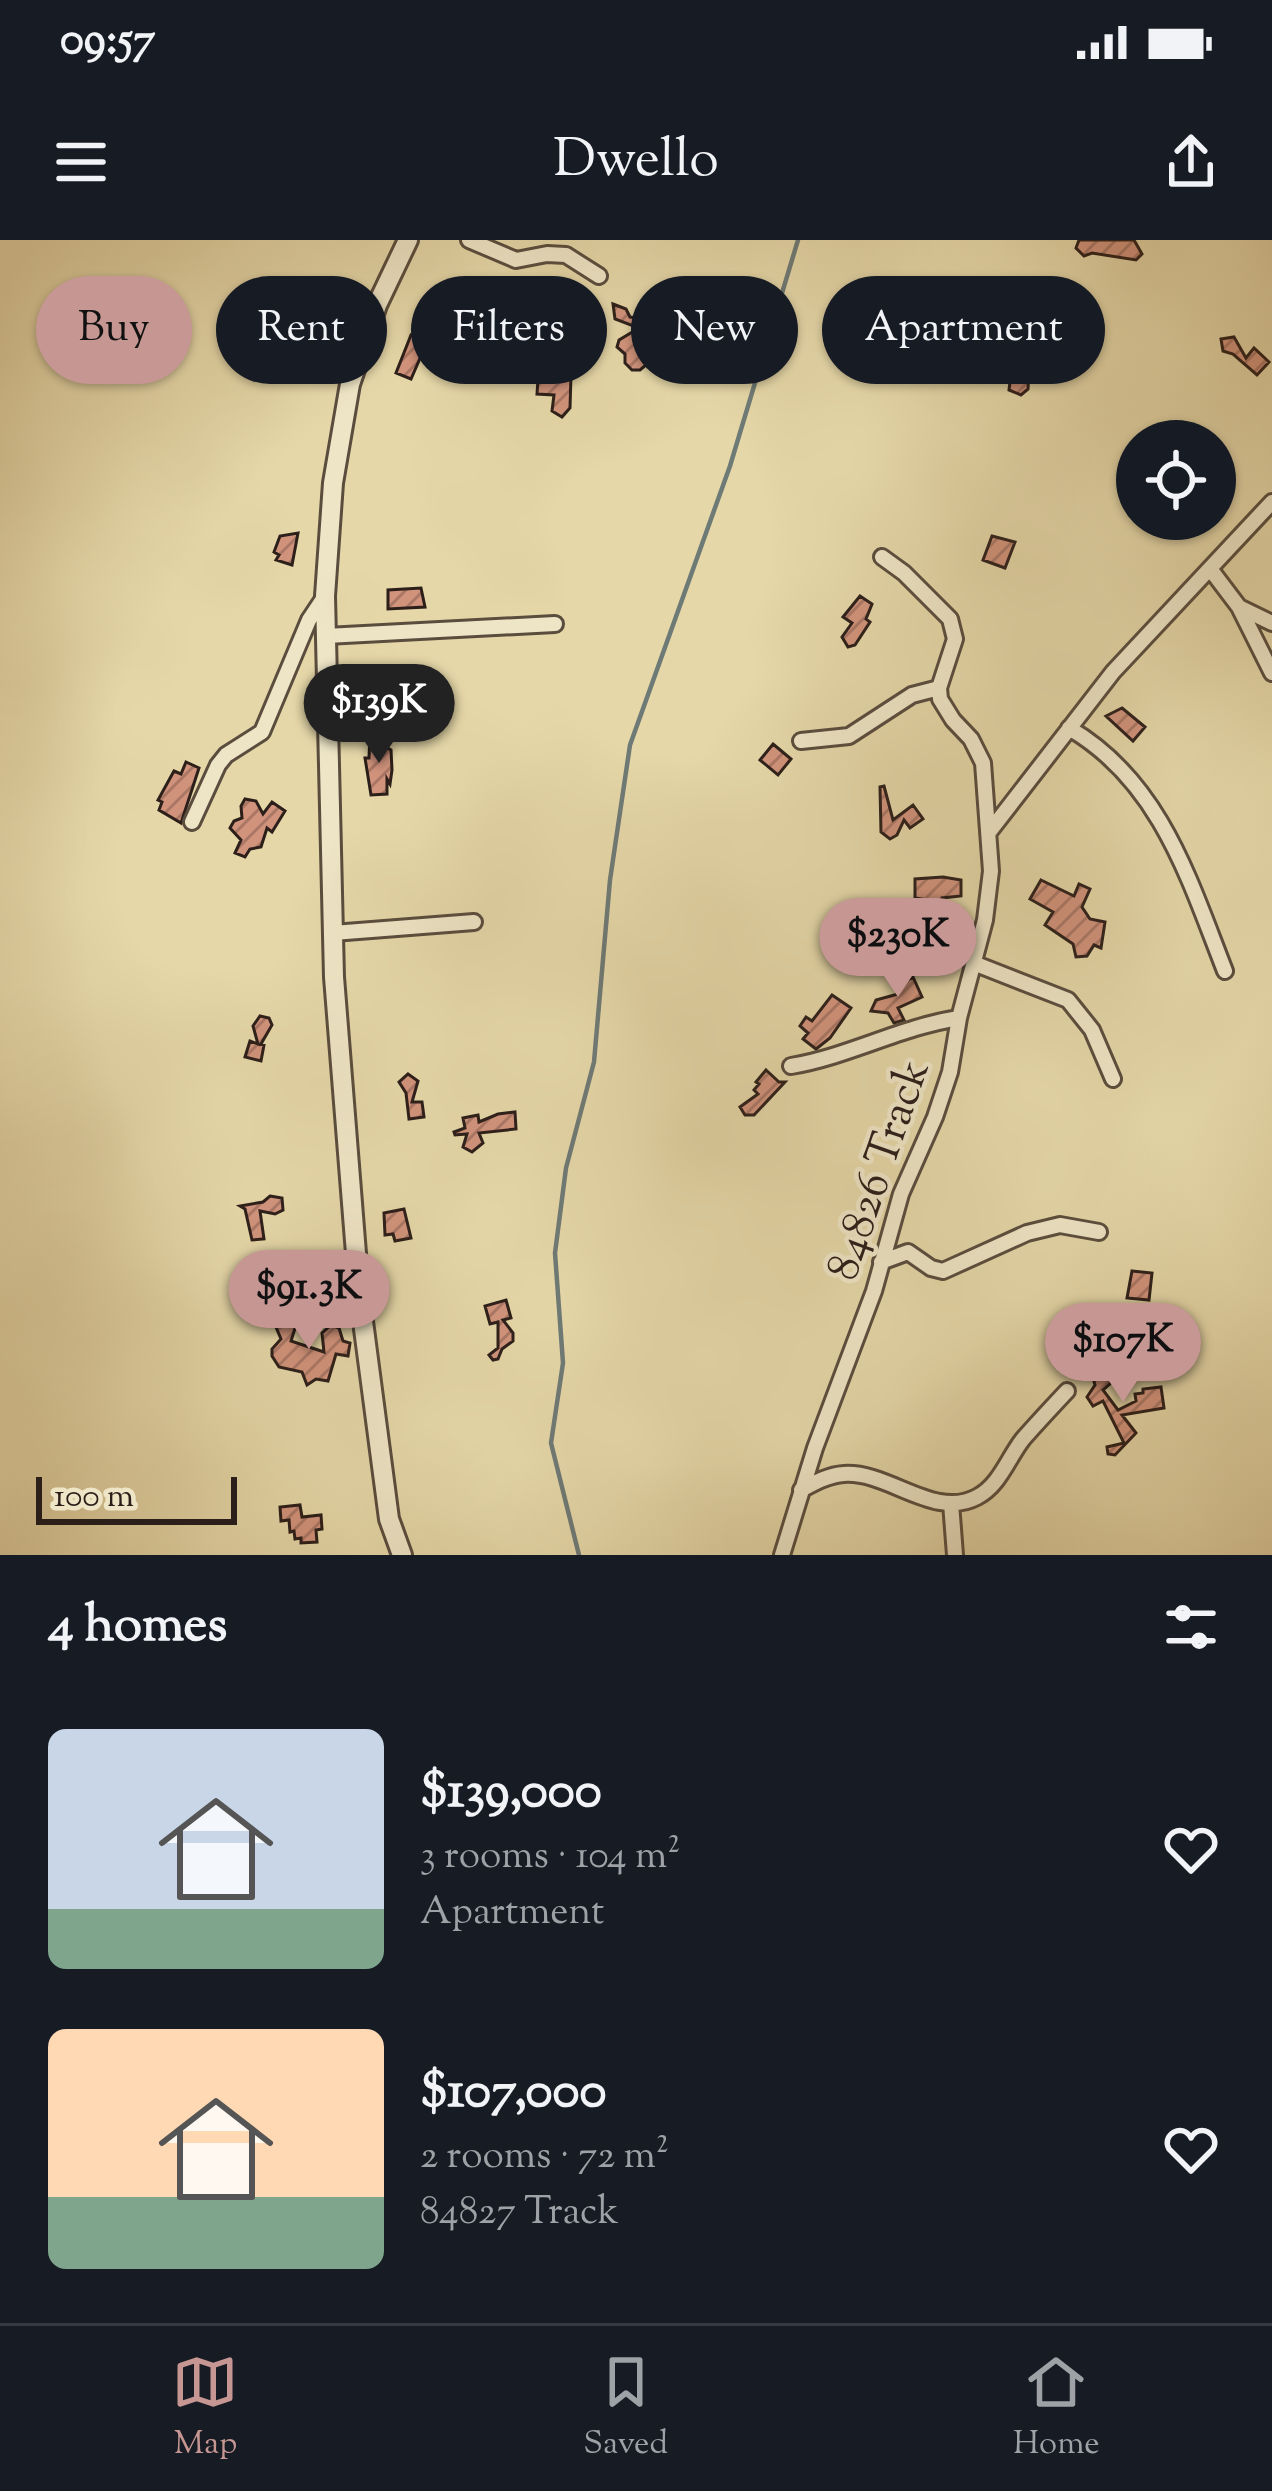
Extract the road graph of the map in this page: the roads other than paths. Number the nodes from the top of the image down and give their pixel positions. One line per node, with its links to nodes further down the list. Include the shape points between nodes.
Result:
1 (408, 240): 7 (street, via 350,384)
2 (470, 240): 3 (street, via 517,260 566,256)
3 (599, 276)
4 (1272, 502): 6 (street)
5 (882, 557): 13 (street, via 950,620 955,639)
6 (1210, 570): 8 (street); 14 (street)
7 (325, 596): 11 (street); 16 (street, via 262,732 226,754)
8 (1239, 607): 9 (street); 12 (street)
9 (1272, 623)
10 (555, 624): 11 (street)
11 (326, 635): 19 (street)
12 (1272, 673)
13 (939, 688): 15 (street, via 912,695 849,736); 17 (street, 84826 Track, via 942,707 983,763)
14 (1070, 728): 17 (street); 21 (street, via 1113,760 1159,815)
15 (801, 741)
16 (192, 822)
17 (990, 831): 20 (street, 84826 Track)
18 (474, 922): 19 (street)
19 (333, 933): 30 (street, via 359,1292 389,1519)
20 (976, 964): 22 (street, 84826 Track); 24 (street, via 1068,1000 1092,1030)
21 (1225, 971)
22 (959, 1018): 23 (street); 26 (street, 84826 Track, via 950,1072)
23 (791, 1066)
24 (1113, 1079)
25 (1099, 1232): 26 (street, via 1060,1226 1027,1233 944,1271 908,1252)
26 (881, 1262): 28 (street, 84826 Track)
27 (1067, 1391): 29 (street, via 990,1488)
28 (801, 1490): 29 (street, via 846,1474); 31 (street, 84826 Track)
29 (951, 1503): 32 (street)
30 (402, 1555)
31 (782, 1555)
32 (955, 1555)

